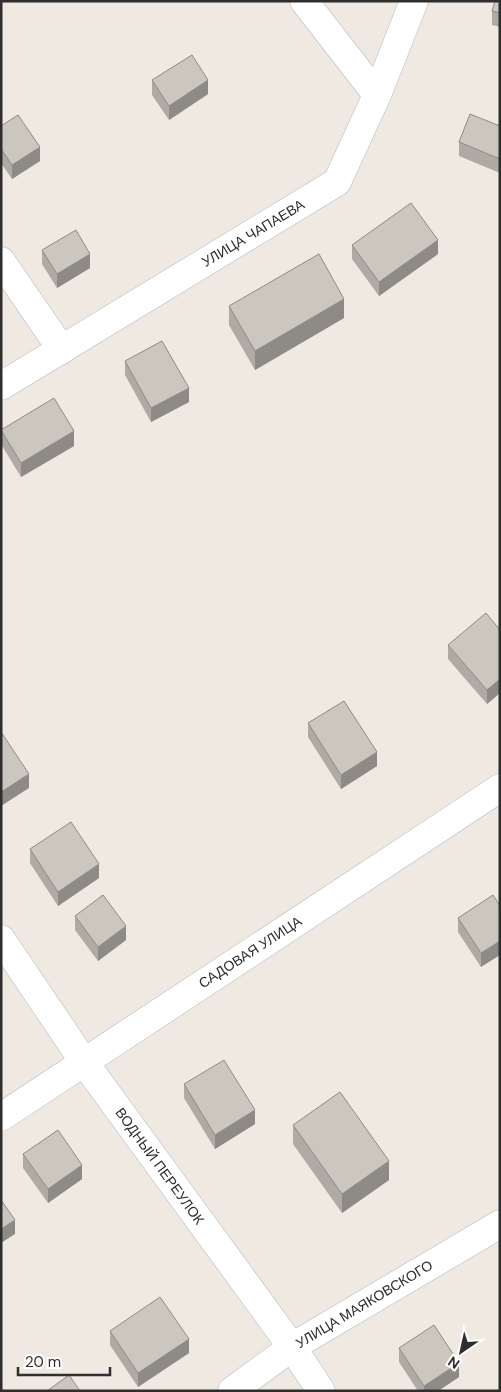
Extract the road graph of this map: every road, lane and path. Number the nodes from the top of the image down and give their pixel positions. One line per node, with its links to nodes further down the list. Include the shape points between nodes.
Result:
1 (304, 1): 3 (street)
2 (414, 1): 3 (street, УЛИЦА ЧАПАЕВА)
3 (377, 95): 5 (street, УЛИЦА ЧАПАЕВА, via 337,182)
4 (1, 261): 5 (street)
5 (62, 350): 6 (street, УЛИЦА ЧАПАЕВА)
6 (1, 386)
7 (500, 788): 9 (street, САДОВАЯ УЛИЦА)
8 (1, 939): 9 (street, ВОДНЫЙ ПЕРЕУЛОК)
9 (84, 1062): 10 (street, САДОВАЯ УЛИЦА); 12 (street, ВОДНЫЙ ПЕРЕУЛОК)
10 (1, 1117)
11 (500, 1224): 12 (street, УЛИЦА МАЯКОВСКОГО)
12 (292, 1347): 13 (street, УЛИЦА МАЯКОВСКОГО); 14 (street, ВОДНЫЙ ПЕРЕУЛОК)
13 (232, 1391)
14 (321, 1391)

